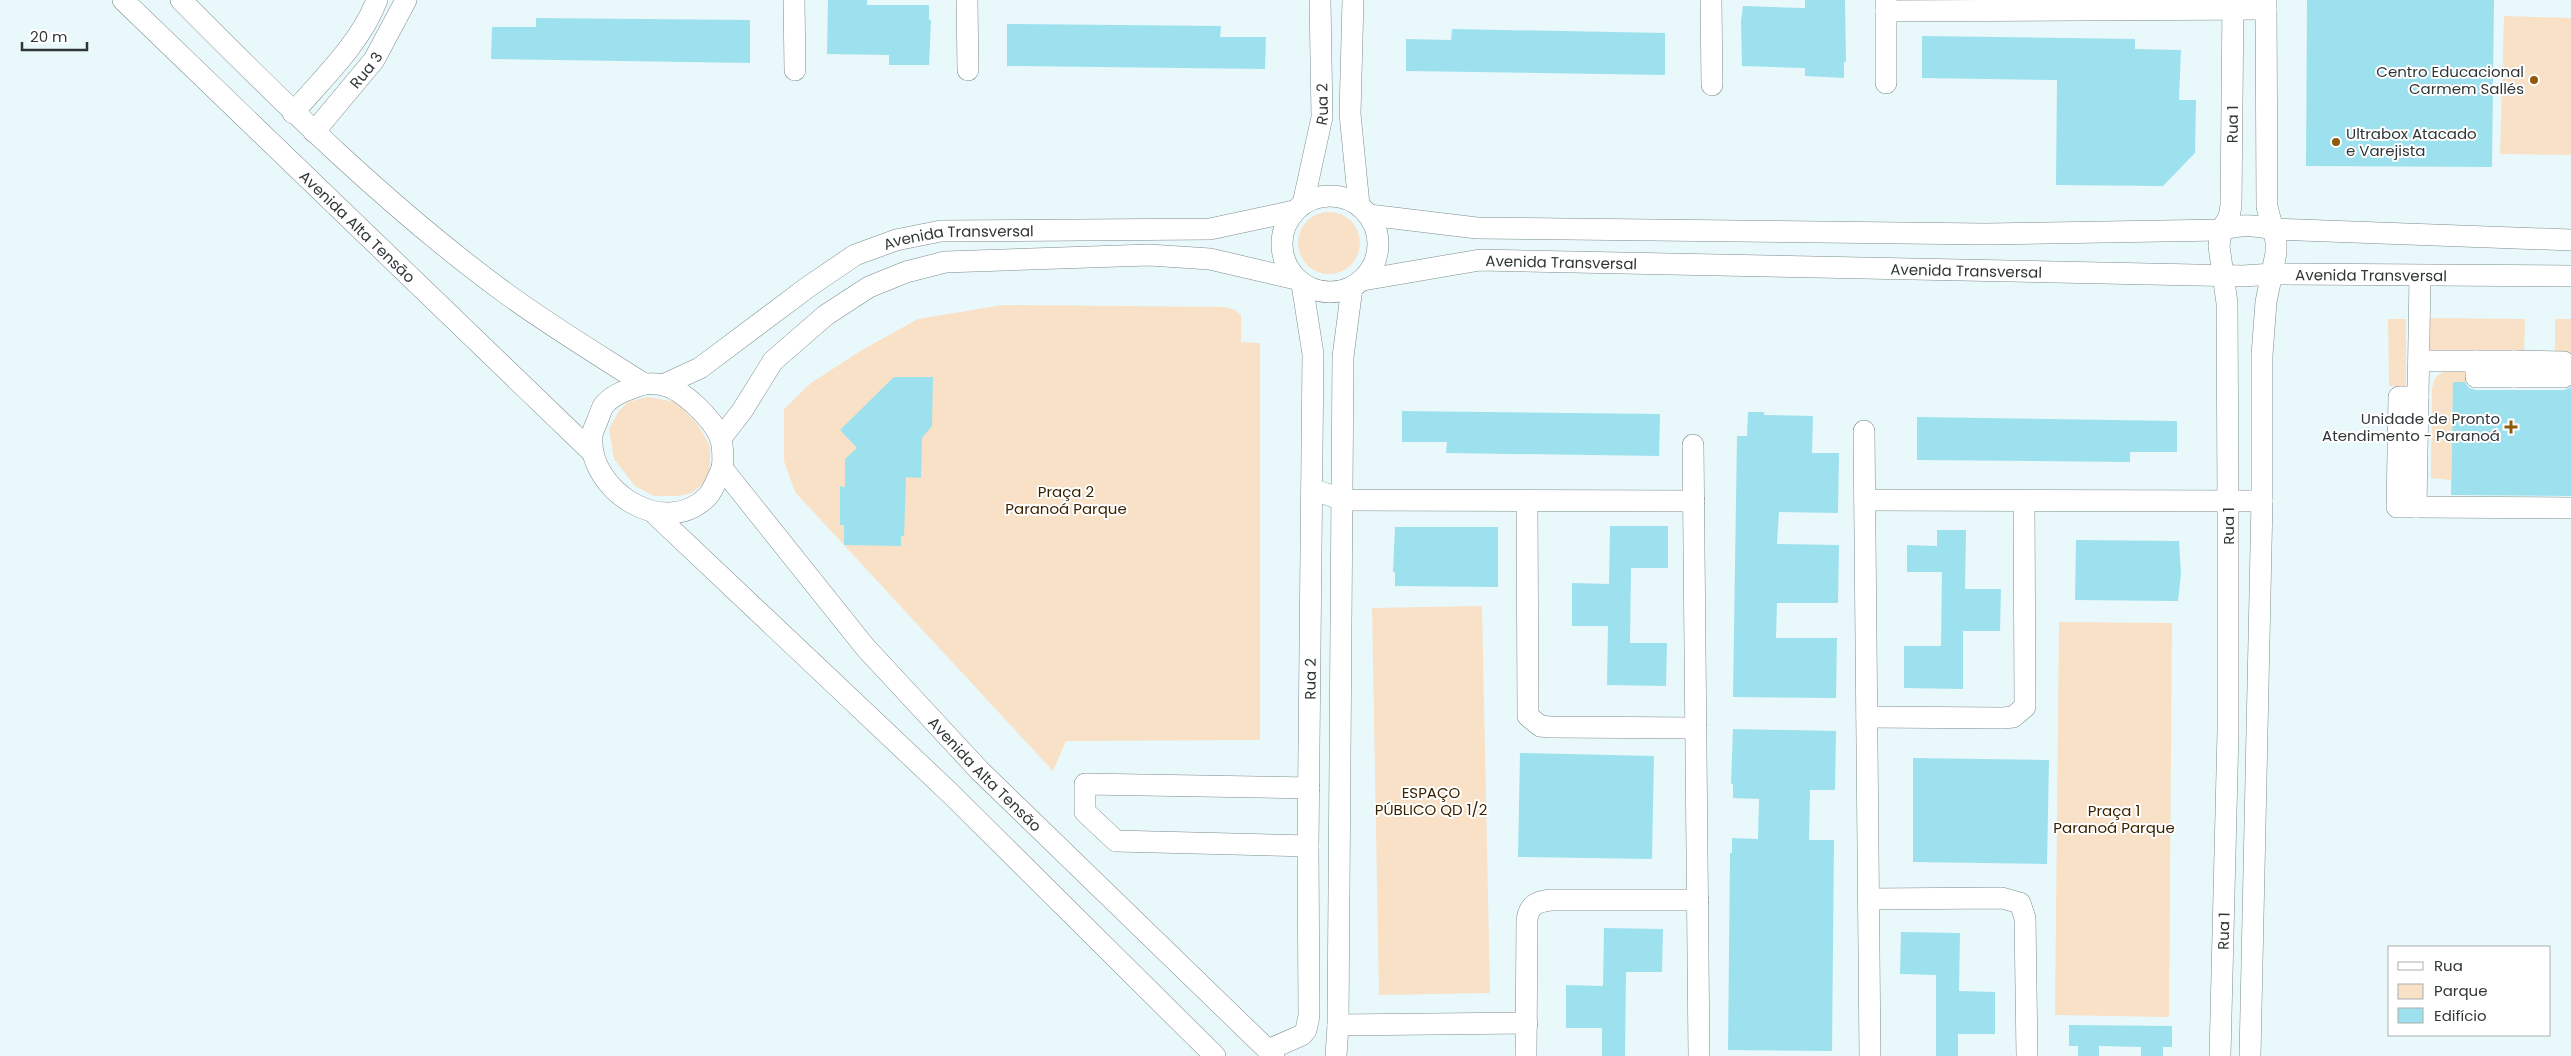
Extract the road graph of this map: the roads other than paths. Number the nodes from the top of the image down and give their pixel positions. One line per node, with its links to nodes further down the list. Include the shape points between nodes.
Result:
1 (123, 0): 37 (street, Avenida Alta Tensāo)
2 (181, 0): 18 (street)
3 (377, 0): 18 (street, Rua 3, via 349,49)
4 (406, 0): 19 (street, Rua 3, via 374,60)
5 (794, 0): 14 (street)
6 (967, 0): 15 (street)
7 (1320, 0): 20 (street, Rua 2, via 1322,117)
8 (1353, 0): 21 (street, Rua 2, via 1350,114)
9 (1711, 0): 17 (street)
10 (2233, 4): 11 (street); 13 (street); 23 (street, Rua 1, via 2231,206)
11 (2266, 5): 22 (street, Rua 1, via 2267,207)
12 (1886, 6): 13 (street); 16 (street)
13 (2042, 6)
14 (795, 70)
15 (968, 70)
16 (1886, 83)
17 (1712, 85)
18 (293, 113): 19 (street)
19 (314, 132): 33 (street, via 412,219 505,293)
20 (1298, 207): 21 (street, Avenida Transversal, via 1316,198 1331,196 1345,198); 29 (street, via 1286,223 1281,245 1286,267); 33 (street, Avenida Transversal, via 1210,229 941,231 896,240 855,255 700,368)
21 (1364, 210): 23 (street, Avenida Transversal, via 1477,228 1985,234); 30 (street, via 1376,228 1377,255 1372,268)
22 (2273, 229): 23 (street, Avenida Transversal, via 2237,225); 24 (street, Avenida Transversal); 25 (street, Rua 1, via 2276,253)
23 (2221, 230): 26 (street, Rua 1)
24 (2571, 240)
25 (2273, 274): 26 (street, Avenida Transversal); 27 (street, Avenida Transversal); 45 (street, Rua 1, via 2266,302 2262,355)
26 (2222, 275): 30 (street, Avenida Transversal, via 1480,260); 46 (street, Rua 1, via 2227,312)
27 (2420, 276): 28 (street, Avenida Transversal); 31 (street)
28 (2571, 276)
29 (1299, 282): 30 (street, Avenida Transversal, via 1326,293); 35 (street, Avenida Transversal, via 1210,258 1149,255 945,262 906,272 869,287 826,315 773,361); 39 (street, Rua 2, via 1313,354)
30 (1358, 284): 40 (street, Rua 2, via 1343,357)
31 (2419, 361): 32 (street, via 2476,361 2476,377 2514,369); 47 (street, via 2418,398 2399,397 2398,507)
32 (2568, 370)
33 (653, 384): 35 (street, via 687,398); 37 (street, via 614,396 603,406 592,436)
34 (1864, 431): 41 (street)
35 (721, 438): 38 (street)
36 (1693, 445): 43 (street)
37 (594, 453): 48 (street, via 599,469 627,501)
38 (722, 468): 48 (street, via 708,496 696,506 682,513); 57 (street, Avenida Alta Tensão, via 864,647 979,770)
39 (1312, 489): 40 (street); 51 (street, Rua 2)
40 (1343, 500): 42 (street); 56 (street, Rua 2)
41 (1865, 500): 44 (street); 49 (street)
42 (1527, 501): 43 (street); 50 (street, via 1528,716 1533,722 1550,727)
43 (1694, 501): 50 (street)
44 (2024, 501): 46 (street); 49 (street, via 2025,707 2013,717 2003,718)
45 (2262, 501): 46 (street); 65 (street, Rua 1)
46 (2228, 502): 64 (street, Rua 1, via 2228,731)
47 (2571, 508)
48 (656, 514): 58 (street, via 950,793)
49 (1867, 717): 53 (street)
50 (1696, 728): 54 (street)
51 (1310, 788): 52 (street, Rua 2); 52 (street, via 1085,784 1085,812 1116,841)
52 (1308, 846): 57 (street, Rua 2, via 1308,1023 1302,1035)
53 (1869, 899): 62 (street); 63 (street, via 2002,898 2020,903 2026,918)
54 (1698, 900): 55 (street, via 1550,900 1532,905 1527,920); 61 (street)
55 (1527, 1023): 56 (street); 60 (street)
56 (1338, 1025): 59 (street, Rua 2)
57 (1271, 1053)
58 (1215, 1056)
59 (1336, 1056)
60 (1526, 1056)
61 (1700, 1056)
62 (1870, 1056)
63 (2027, 1056)
64 (2220, 1056)
65 (2250, 1056)

